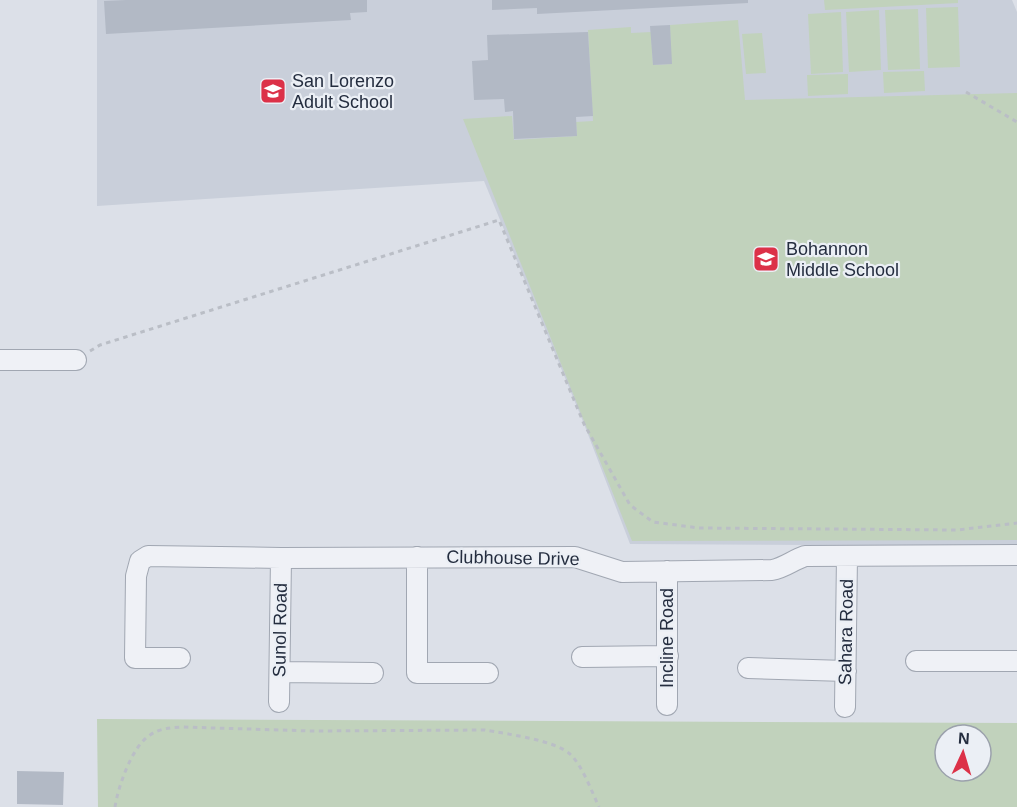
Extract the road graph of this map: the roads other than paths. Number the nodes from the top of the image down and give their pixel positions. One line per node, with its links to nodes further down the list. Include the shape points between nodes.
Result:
1 (0, 360): 2 (street)
2 (76, 360)
3 (1017, 555): 4 (street, Clubhouse Drive)
4 (847, 556): 7 (street, Clubhouse Drive, via 805,556 772,570); 14 (street, Sahara Road)
5 (417, 557): 6 (street, Clubhouse Drive); 7 (street, Clubhouse Drive, via 575,557 622,572); 17 (street, via 417,673)
6 (281, 558): 10 (street, Clubhouse Drive, via 148,556 140,561 136,576 135,658); 15 (street, Sunol Road)
7 (668, 571): 8 (street, Incline Road)
8 (668, 656): 9 (street); 19 (street, Incline Road)
9 (582, 657)
10 (180, 658)
11 (916, 661): 12 (street)
12 (1017, 661)
13 (748, 668): 14 (street)
14 (846, 671): 20 (street, Sahara Road)
15 (280, 672): 16 (street); 18 (street, Sunol Road)
16 (373, 673)
17 (488, 673)
18 (279, 702)
19 (668, 705)
20 (845, 707)

